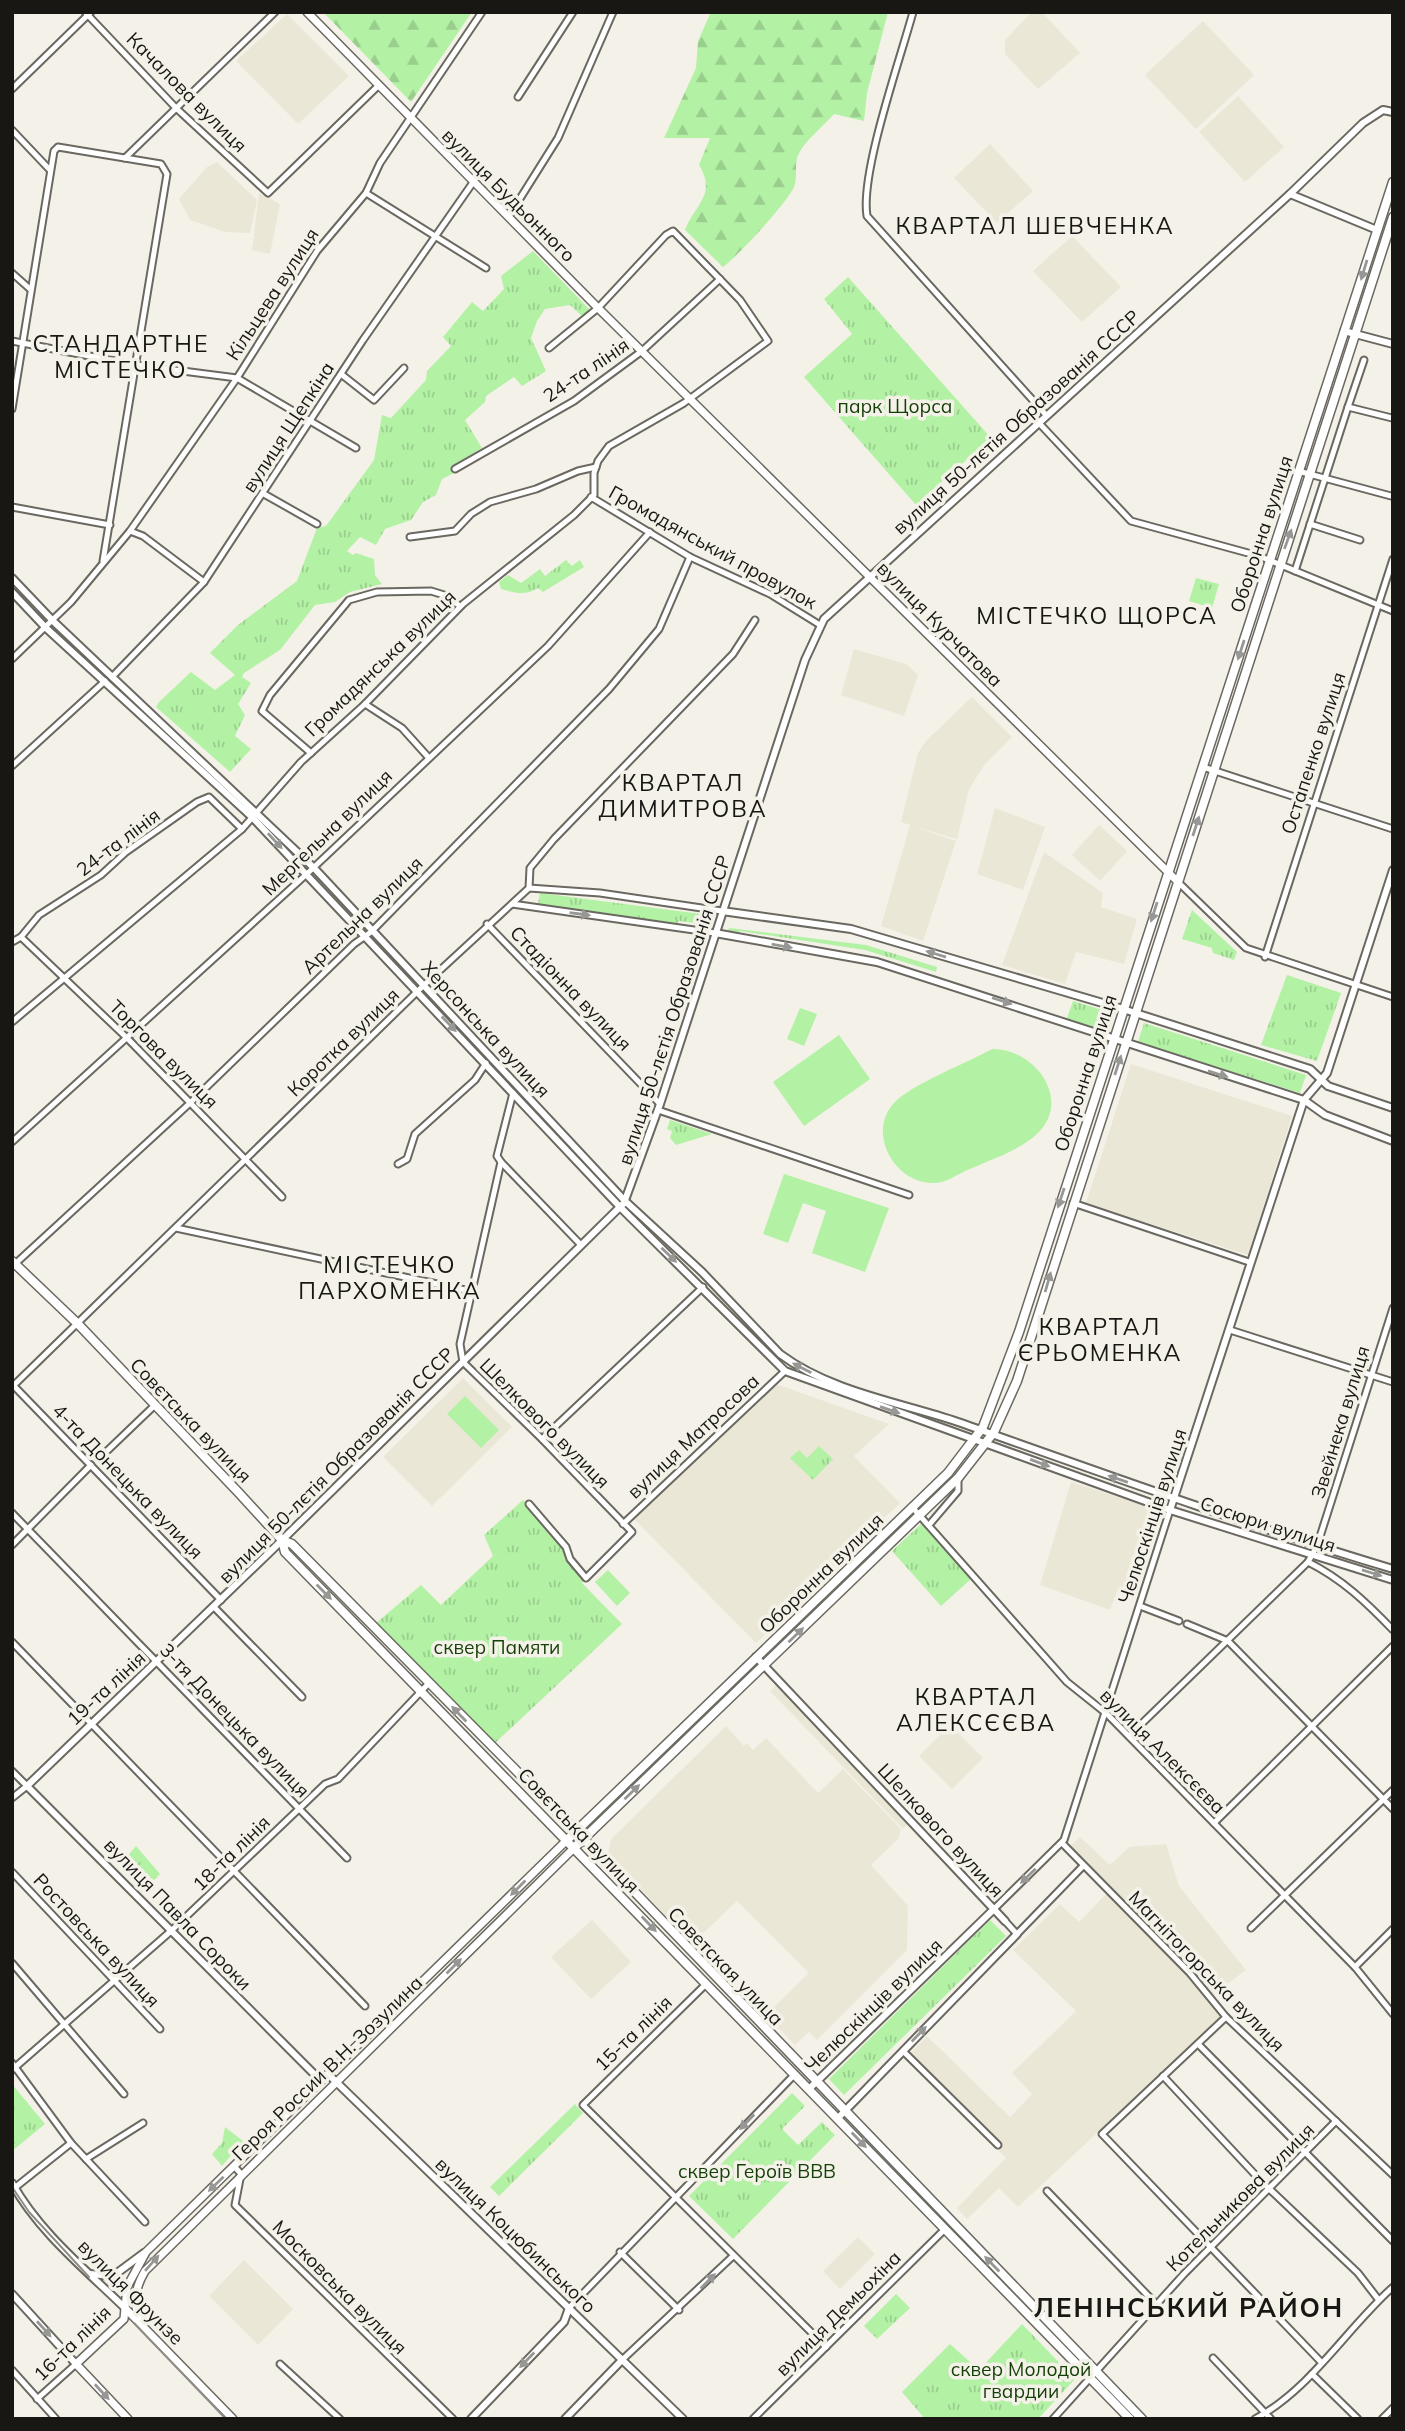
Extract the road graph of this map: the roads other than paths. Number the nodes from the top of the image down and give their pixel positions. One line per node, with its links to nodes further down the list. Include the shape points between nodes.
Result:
1 (275, 12): 11 (street)
2 (307, 12): 8 (main road, вулиця Будьонного)
3 (482, 12): 13 (street, Кільцева вулиця)
4 (573, 12): 10 (street)
5 (913, 12): 45 (street, via 876,144 864,200 867,216)
6 (88, 13): 9 (street); 11 (street, Качалова вулиця)
7 (611, 13): 21 (street, via 558,138)
8 (379, 85): 11 (street, Качалова вулиця, via 268,193); 13 (main road, вулиця Будьонного)
9 (12, 89)
10 (518, 97)
11 (176, 107): 15 (street)
12 (1393, 112): 20 (street, вулиця 50-лєтія Образованія СССР, via 1383,110 1363,123)
13 (412, 119): 17 (main road, вулиця Будьонного); 19 (street, Кільцева вулиця, via 380,163)
14 (12, 130): 16 (street)
15 (125, 158): 16 (street, via 58,147); 38 (street, via 161,164 167,174)
16 (49, 169): 28 (street)
17 (474, 181): 21 (main road, вулиця Будьонного); 24 (street, вулиця Щепкіна)
18 (1393, 182): 23 (main road, Оборонна вулиця)
19 (366, 193): 24 (street); 41 (street, Кільцева вулиця, via 317,251)
20 (1290, 194): 23 (street); 45 (street, вулиця 50-лєтія Образованія СССР)
21 (509, 216): 29 (main road, вулиця Будьонного)
22 (1393, 217): 31 (main road, Оборонна вулиця)
23 (1377, 230): 30 (main road, Оборонна вулиця, one-way to 30)
24 (437, 236): 25 (street); 40 (street, вулиця Щепкіна)
25 (486, 268)
26 (12, 273): 28 (street)
27 (720, 279): 29 (street, via 673,231); 36 (street, 24-та лінія); 42 (street, via 768,341)
28 (30, 289): 33 (street)
29 (598, 308): 35 (street); 36 (main road, вулиця Будьонного)
30 (1344, 331): 31 (street); 52 (main road, Оборонна вулиця)
31 (1354, 334): 34 (street); 53 (main road, Оборонна вулиця)
32 (12, 341): 33 (street)
33 (23, 342): 38 (street); 44 (street)
34 (1393, 344)
35 (549, 348)
36 (642, 351): 42 (main road, вулиця Будьонного); 51 (street, 24-та лінія, via 573,401)
37 (1364, 360): 43 (street)
38 (136, 365): 41 (street); 61 (street)
39 (404, 368): 40 (street, via 374,400)
40 (341, 374): 47 (street, вулиця Щепкіна)
41 (237, 378): 47 (street); 62 (street, Кільцева вулиця)
42 (689, 399): 50 (street, via 609,446); 72 (main road, вулиця Курчатова)
43 (1348, 407): 46 (street); 54 (street)
44 (12, 409)
45 (1047, 416): 48 (street, вулиця 50-лєтія Образованія СССР)
46 (1392, 418)
47 (310, 421): 49 (street); 55 (street, вулиця Щепкіна)
48 (1039, 423): 68 (street, via 1131,521); 72 (street, вулиця 50-лєтія Образованія СССР)
49 (356, 447)
50 (596, 467): 57 (street); 64 (street, via 490,502 455,531)
51 (455, 469)
52 (1298, 471): 53 (street); 68 (main road, Оборонна вулиця)
53 (1310, 473): 54 (street); 70 (main road, Оборонна вулиця, one-way to 53)
54 (1326, 476): 56 (street); 60 (street)
55 (264, 494): 59 (street); 74 (street, вулиця Щепкіна)
56 (1391, 496)
57 (591, 497): 63 (street, Громадянський провулок); 77 (street, Громадянська вулиця)
58 (12, 507): 61 (street)
59 (317, 524)
60 (1310, 524): 65 (street); 71 (street)
61 (110, 525): 69 (street)
62 (131, 531): 69 (street, Кільцева вулиця); 74 (street)
63 (650, 532): 66 (street, Громадянський провулок); 87 (street, Мергельна вулиця, via 548,646)
64 (410, 537)
65 (1360, 540)
66 (690, 557): 81 (street, Громадянський провулок, via 777,598); 105 (street, Артельна вулиця, via 659,629 609,690)
67 (1393, 559): 76 (street, Остапенко вулиця)
68 (1269, 561): 70 (street); 89 (main road, Оборонна вулиця, one-way to 89)
69 (102, 565): 80 (street, Кільцева вулиця)
70 (1279, 566): 71 (street); 90 (main road, Оборонна вулиця)
71 (1295, 571): 76 (street)
72 (870, 576): 81 (street, вулиця 50-лєтія Образованія СССР); 97 (main road, вулиця Курчатова)
73 (12, 578): 80 (street, Херсонська вулиця)
74 (204, 582): 84 (street, вулиця Щепкіна)
75 (12, 592): 82 (street, Херсонська вулиця)
76 (1378, 604): 78 (street); 91 (street, Остапенко вулиця)
77 (460, 606): 85 (street, Громадянська вулиця); 86 (street, via 431,591 377,592 349,600 262,711)
78 (1393, 611)
79 (755, 620): 100 (street, Коротка вулиця, via 733,654 554,839 530,869)
80 (52, 621): 82 (street, Кільцева вулиця); 84 (street, Херсонська вулиця)
81 (820, 625): 102 (street, вулиця 50-лєтія Образованія СССР)
82 (45, 627): 83 (street, Кільцева вулиця); 84 (street, Херсонська вулиця)
83 (12, 659)
84 (108, 679): 88 (street, вулиця Щепкіна); 92 (street, Херсонська вулиця)
85 (365, 704): 86 (street, Громадянська вулиця); 87 (street, via 402,728)
86 (311, 753): 92 (street, Громадянська вулиця)
87 (429, 758): 95 (street, Мергельна вулиця)
88 (12, 766)
89 (1203, 766): 90 (street); 97 (main road, Оборонна вулиця)
90 (1213, 771): 91 (street); 99 (main road, Оборонна вулиця, one-way to 90)
91 (1313, 802): 94 (street); 108 (street, Остапенко вулиця)
92 (255, 814): 93 (street, Громадянська вулиця); 95 (street, Херсонська вулиця); 98 (street, Херсонська вулиця, one-way to 98)
93 (242, 829): 106 (street, 24-та лінія, via 209,797 197,802 101,875 38,915); 109 (street, Громадянська вулиця)
94 (1393, 829)
95 (314, 868): 98 (street, Мергельна вулиця); 105 (street, Херсонська вулиця)
96 (1393, 870): 111 (street, Челюскінців вулиця)
97 (1169, 872): 99 (main road, вулиця Курчатова); 114 (main road, Оборонна вулиця, one-way to 114)
98 (306, 875): 105 (street, Херсонська вулиця); 117 (street, Мергельна вулиця)
99 (1178, 882): 108 (street, via 1246,948); 115 (main road, Оборонна вулиця)
100 (529, 888): 101 (street, Коротка вулиця); 102 (street, via 600,893)
101 (512, 904): 103 (street, Коротка вулиця); 104 (street, one-way to 104)
102 (722, 912): 104 (street, вулиця 50-лєтія Образованія СССР); 114 (street, one-way to 102, via 851,929)
103 (487, 924): 110 (street, Коротка вулиця); 125 (street, Стадіонна вулиця)
104 (715, 933): 118 (street, one-way to 118, via 877,962); 125 (street, вулиця 50-лєтія Образованія СССР)
105 (368, 934): 110 (street, Херсонська вулиця); 112 (street, Херсонська вулиця); 124 (street, Артельна вулиця)
106 (21, 937): 107 (street, 24-та лінія); 109 (street, Торгова вулиця)
107 (12, 942)
108 (1265, 957): 111 (street)
109 (63, 976): 116 (street, Громадянська вулиця); 117 (street, Торгова вулиця)
110 (424, 985): 112 (street, Коротка вулиця); 134 (street, Херсонська вулиця)
111 (1356, 986): 113 (street); 121 (street, Челюскінців вулиця, via 1327,1073)
112 (417, 991): 120 (street, Херсонська вулиця, one-way to 120); 129 (street, Коротка вулиця)
113 (1393, 997)
114 (1123, 1009): 115 (street); 118 (main road, Оборонна вулиця)
115 (1136, 1014): 119 (main road, Оборонна вулиця); 121 (street, via 1310,1069)
116 (12, 1022)
117 (128, 1039): 124 (street, Торгова вулиця); 128 (street, Мергельна вулиця)
118 (1113, 1039): 119 (street); 152 (main road, Оборонна вулиця, one-way to 152, via 996,1400)
119 (1126, 1044): 123 (street, one-way to 123); 135 (main road, Оборонна вулиця, one-way to 119)
120 (486, 1063): 122 (street, Херсонська вулиця); 131 (street, via 475,1080 415,1134 408,1159)
121 (1321, 1078): 123 (street, Челюскінців вулиця); 126 (street, via 1328,1086)
122 (513, 1092): 130 (street, Шелкового вулиця, via 497,1156); 136 (street, Херсонська вулиця)
123 (1304, 1100): 127 (street, via 1325,1115); 140 (street, Челюскінців вулиця)
124 (190, 1103): 129 (street, Торгова вулиця); 139 (street, Артельна вулиця)
125 (659, 1107): 132 (street); 134 (street, вулиця 50-лєтія Образованія СССР)
126 (1393, 1108)
127 (1393, 1141)
128 (12, 1142)
129 (246, 1160): 133 (street, Торгова вулиця); 137 (street, Коротка вулиця)
130 (501, 1162): 138 (street); 142 (street, Шелкового вулиця)
131 (398, 1164)
132 (909, 1195)
133 (282, 1197)
134 (625, 1201): 136 (street, вулиця 50-лєтія Образованія СССР); 152 (street, Херсонська вулиця, one-way to 134, via 832,1382 794,1364)
135 (1073, 1203): 140 (street); 153 (main road, Оборонна вулиця, one-way to 135, via 1017,1381)
136 (620, 1207): 138 (street, вулиця 50-лєтія Образованія СССР); 141 (street, Херсонська вулиця, one-way to 141)
137 (176, 1228): 142 (street); 144 (street, Коротка вулиця)
138 (581, 1245): 146 (street, вулиця 50-лєтія Образованія СССР)
139 (14, 1262): 144 (main road, Совєтська вулиця)
140 (1249, 1262): 145 (street, Челюскінців вулиця)
141 (703, 1287): 147 (street, Херсонська вулиця); 154 (street)
142 (470, 1291): 146 (street, Шелкового вулиця, via 460,1344)
143 (1393, 1308): 148 (street, Звейнека вулиця)
144 (79, 1325): 150 (street, Коротка вулиця); 151 (main road, Совєтська вулиця)
145 (1230, 1329): 148 (street); 160 (street, Челюскінців вулиця)
146 (463, 1362): 154 (street, Шелкового вулиця); 169 (street, вулиця 50-лєтія Образованія СССР)
147 (785, 1371): 155 (street, Херсонська вулиця, one-way to 155); 166 (street, вулиця Матросова)
148 (1370, 1374): 149 (street); 171 (street, Звейнека вулиця)
149 (1393, 1382)
150 (13, 1385): 158 (street, 4-та Донецька вулиця)
151 (155, 1405): 157 (street); 169 (main road, Совєтська вулиця)
152 (981, 1430): 153 (street, Сосюри вулиця); 155 (main road, Оборонна вулиця)
153 (992, 1434): 156 (main road, Оборонна вулиця); 160 (street, Сосюри вулиця, one-way to 153)
154 (542, 1439): 166 (street, Шелкового вулиця)
155 (976, 1439): 156 (street, Сосюри вулиця); 162 (main road, Оборонна вулиця)
156 (986, 1443): 159 (main road, Оборонна вулиця); 163 (street, Сосюри вулиця, one-way to 163)
157 (107, 1451)
158 (91, 1465): 168 (street); 176 (street, 4-та Донецька вулиця)
159 (958, 1478): 165 (main road, Оборонна вулиця); 167 (street, via 958,1491)
160 (1174, 1498): 163 (street, Челюскінців вулиця); 171 (street, Сосюри вулиця)
161 (529, 1504): 166 (street, Шелкового вулиця, via 586,1578 632,1532)
162 (913, 1508): 165 (street, вулиця Алексєєва); 185 (main road, Оборонна вулиця)
163 (1170, 1510): 172 (street, Сосюри вулиця); 177 (street, Челюскінців вулиця)
164 (12, 1513): 168 (street, 3-тя Донецька вулиця)
165 (921, 1515): 167 (street, вулиця Алексєєва); 187 (main road, Оборонна вулиця, one-way to 165)
166 (623, 1524)
167 (929, 1525): 191 (street, вулиця Алексєєва, via 1068,1682)
168 (28, 1530): 170 (street); 186 (street, 3-тя Донецька вулиця)
169 (282, 1540): 176 (street, вулиця 50-лєтія Образованія СССР); 188 (main road, Советская улица, via 292,1544); 189 (main road, Совєтська вулиця, one-way to 189, via 285,1552)
170 (12, 1545)
171 (1317, 1546): 172 (street, Звейнека вулиця); 174 (street, Сосюри вулиця)
172 (1312, 1555): 173 (street, Звейнека вулиця); 175 (street, Сосюри вулиця, one-way to 175)
173 (1308, 1562): 181 (street, via 1361,1596); 182 (street)
174 (1393, 1569)
175 (1393, 1580)
176 (221, 1600): 178 (street, 19-та лінія)
177 (1140, 1606): 179 (street); 191 (street, Челюскінців вулиця)
178 (214, 1607): 186 (street, 19-та лінія); 190 (street)
179 (1179, 1621)
180 (1187, 1624): 182 (street)
181 (1393, 1630)
182 (1228, 1641): 193 (street); 194 (street)
183 (12, 1642): 192 (street)
184 (1393, 1646): 193 (street)
185 (756, 1657): 187 (street, Шелкового вулиця); 203 (main road, Оборонна вулиця)
186 (157, 1662): 192 (street, 19-та лінія); 201 (street, 3-тя Донецька вулиця)
187 (764, 1665): 205 (main road, Оборонна вулиця, one-way to 187); 213 (street, Шелкового вулиця)
188 (429, 1683): 189 (street, 18-та лінія); 203 (main road, Советская улица, one-way to 188)
189 (422, 1690): 201 (street, 18-та лінія, via 338,1779 325,1784); 204 (main road, Совєтська вулиця)
190 (302, 1698)
191 (1107, 1714): 194 (street, вулиця Алексєєва); 206 (street, Челюскінців вулиця)
192 (92, 1723): 196 (street, 19-та лінія); 211 (street)
193 (1312, 1726): 199 (street); 202 (street)
194 (1129, 1737): 202 (street, вулиця Алексєєва)
195 (12, 1771): 196 (street, вулиця Павла Сороки)
196 (27, 1786): 198 (street, 19-та лінія); 217 (street, вулиця Павла Сороки)
197 (1393, 1790): 199 (street)
198 (12, 1798)
199 (1383, 1800): 200 (street); 212 (street)
200 (1393, 1809)
201 (299, 1810): 208 (street, 3-тя Донецька вулиця); 211 (street, 18-та лінія)
202 (1214, 1823): 212 (street, вулиця Алексєєва)
203 (576, 1831): 204 (main road, Оборонна вулиця); 205 (main road, Советская улица)
204 (567, 1840): 207 (main road, Совєтська вулиця); 232 (main road, Героя России В.Н. Зозулина, one-way to 232)
205 (583, 1840): 207 (main road, Оборонна вулиця); 237 (main road, Советская улица)
206 (1062, 1843): 209 (street, Магнітогорська вулиця); 213 (street, Челюскінців вулиця, one-way to 213)
207 (574, 1848): 223 (main road, Совєтська вулиця, one-way to 223); 236 (main road, Героя России В.Н. Зозулина, one-way to 207)
208 (347, 1858)
209 (1083, 1866): 218 (street); 226 (street, Магнітогорська вулиця, via 1189,1972)
210 (12, 1872): 222 (street, Ростовська вулиця)
211 (235, 1872): 217 (street, 18-та лінія); 224 (street)
212 (1285, 1897): 215 (street); 220 (street, вулиця Алексєєва)
213 (994, 1909): 214 (street, Шелкового вулиця); 237 (street, Челюскінців вулиця)
214 (1005, 1921): 218 (street, Шелкового вулиця)
215 (1251, 1928)
216 (1393, 1929): 220 (street)
217 (172, 1931): 222 (street, 18-та лінія); 235 (street, вулиця Павла Сороки)
218 (1017, 1934): 230 (street, one-way to 218)
219 (12, 1963): 221 (street)
220 (1355, 1967): 225 (street, вулиця Алексєєва)
221 (15, 1972): 227 (street)
222 (115, 1982): 227 (street, 18-та лінія); 228 (street, Ростовська вулиця)
223 (706, 1984): 233 (main road, Совєтська вулиця); 252 (street, 15-та лінія, via 583,2105)
224 (365, 2006)
225 (1393, 2014)
226 (1226, 2017): 229 (street); 240 (street, Магнітогорська вулиця)
227 (65, 2026): 231 (street, 18-та лінія); 238 (street)
228 (160, 2029)
229 (1198, 2044): 234 (street); 244 (street)
230 (903, 2051): 239 (street); 243 (street)
231 (13, 2067): 242 (street)
232 (328, 2074): 235 (main road, Героя России В.Н. Зозулина); 236 (street, вулиця Коцюбинського)
233 (795, 2074): 237 (main road, Совєтська вулиця); 252 (street, one-way to 252)
234 (1163, 2076): 250 (street); 256 (street, via 1102,2134)
235 (321, 2081): 246 (main road, Героя России В.Н. Зозулина)
236 (336, 2082): 247 (main road, Героя России В.Н. Зозулина); 266 (street, вулиця Коцюбинського)
237 (813, 2085): 239 (main road, Советская улица)
238 (124, 2094)
239 (841, 2114): 254 (main road, one-way to 254); 277 (main road, Советская улица, one-way to 239)
240 (1336, 2121): 244 (street, Котельникова вулиця); 248 (street, Магнітогорська вулиця)
241 (143, 2123): 245 (street)
242 (71, 2143): 245 (street); 249 (street)
243 (998, 2145)
244 (1308, 2152): 250 (street, Котельникова вулиця); 255 (street)
245 (86, 2158): 253 (street)
246 (234, 2166): 247 (street); 257 (main road, Героя России В.Н. Зозулина, one-way to 257)
247 (241, 2174): 268 (main road, Героя России В.Н. Зозулина, one-way to 247, via 134,2298 145,2271); 285 (street, Московська вулиця, via 235,2205)
248 (1393, 2175)
249 (13, 2187): 260 (street, вулиця Фрунзе)
250 (1271, 2189): 256 (street, Котельникова вулиця); 263 (street, via 1358,2273)
251 (1047, 2191): 264 (street)
252 (673, 2197): 258 (street); 259 (street)
253 (145, 2222)
254 (945, 2229): 269 (street, вулиця Демьохіна); 277 (main road)
255 (1393, 2241)
256 (1210, 2248): 264 (street, Котельникова вулиця); 272 (street)
257 (146, 2252): 260 (street, via 113,2276); 265 (main road, Героя России В.Н. Зозулина, via 127,2287)
258 (620, 2252): 266 (street); 267 (street)
259 (732, 2257): 267 (street, one-way to 259); 269 (street)
260 (90, 2274): 265 (street, вулиця Фрунзе)
261 (1393, 2287): 263 (street)
262 (12, 2294): 273 (street, one-way to 273)
263 (1378, 2300): 272 (street)
264 (1158, 2306): 277 (street, Котельникова вулиця)
265 (125, 2308): 268 (main road, вулиця Фрунзе); 273 (main road, 16-та лінія, via 124,2319)
266 (569, 2308): 271 (street, вулиця Коцюбинського); 286 (street, one-way to 286, via 564,2322)
267 (679, 2310): 271 (street, via 669,2313)
268 (142, 2325): 283 (main road, вулиця Фрунзе)
269 (826, 2347): 289 (street, вулиця Демьохіна)
270 (1213, 2358): 280 (street)
271 (622, 2360): 287 (street); 288 (street, вулиця Коцюбинського)
272 (1322, 2363): 276 (street)
273 (76, 2364): 278 (street, 16-та лінія); 282 (main road, one-way to 282)
274 (280, 2364): 284 (street)
275 (12, 2370): 278 (street)
276 (1312, 2374): 280 (street); 294 (street)
277 (1094, 2375): 290 (street, Котельникова вулиця); 291 (main road); 292 (main road, Советская улица)
278 (37, 2399): 281 (street)
279 (1393, 2408): 295 (street)
280 (1269, 2417): 293 (street)
281 (56, 2419)
282 (128, 2419)
283 (233, 2419)
284 (340, 2419)
285 (453, 2419)
286 (471, 2419)
287 (565, 2419)
288 (682, 2419)
289 (753, 2419)
290 (1053, 2419)
291 (1130, 2419)
292 (1142, 2419)
293 (1255, 2419)
294 (1358, 2419)
295 (1381, 2419)

